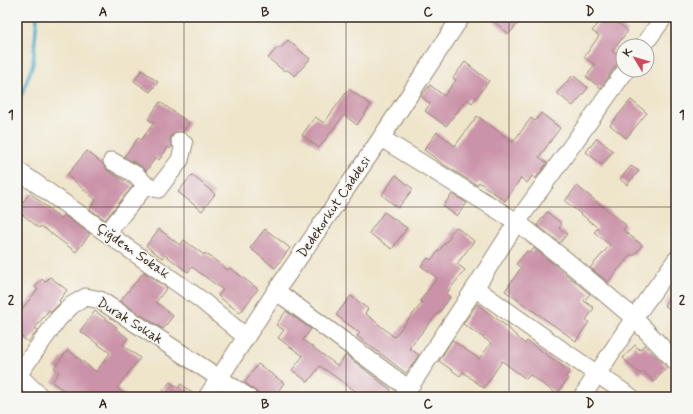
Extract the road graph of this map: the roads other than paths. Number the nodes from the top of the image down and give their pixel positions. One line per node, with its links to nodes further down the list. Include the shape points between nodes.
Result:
1 (461, 17): 5 (street, Dedekorkut Caddesi)
2 (664, 17): 3 (street)
3 (649, 38)
4 (620, 78): 10 (street)
5 (381, 138): 10 (street); 14 (street, Dedekorkut Caddesi)
6 (180, 141): 9 (street, via 184,144 180,160 158,189)
7 (112, 161): 9 (street, via 136,175)
8 (17, 170): 11 (street, Çiğdem Sokak)
9 (146, 185): 11 (street)
10 (517, 222): 13 (street); 15 (street)
11 (107, 233): 16 (street, Çiğdem Sokak, via 200,299)
12 (676, 260): 15 (street)
13 (475, 288): 19 (street); 21 (street)
14 (276, 291): 16 (street, Dedekorkut Caddesi); 21 (street)
15 (634, 318): 17 (street); 19 (street)
16 (246, 337): 20 (street, Dedekorkut Caddesi)
17 (676, 362)
18 (17, 374): 20 (street, Durak Sokak, via 58,319 72,305 86,297 100,300); 22 (street)
19 (597, 374): 25 (street); 26 (street)
20 (220, 378): 23 (street, Dedekorkut Caddesi); 24 (street)
21 (406, 393)
22 (41, 397)
23 (207, 397)
24 (248, 397)
25 (582, 397)
26 (632, 397)

